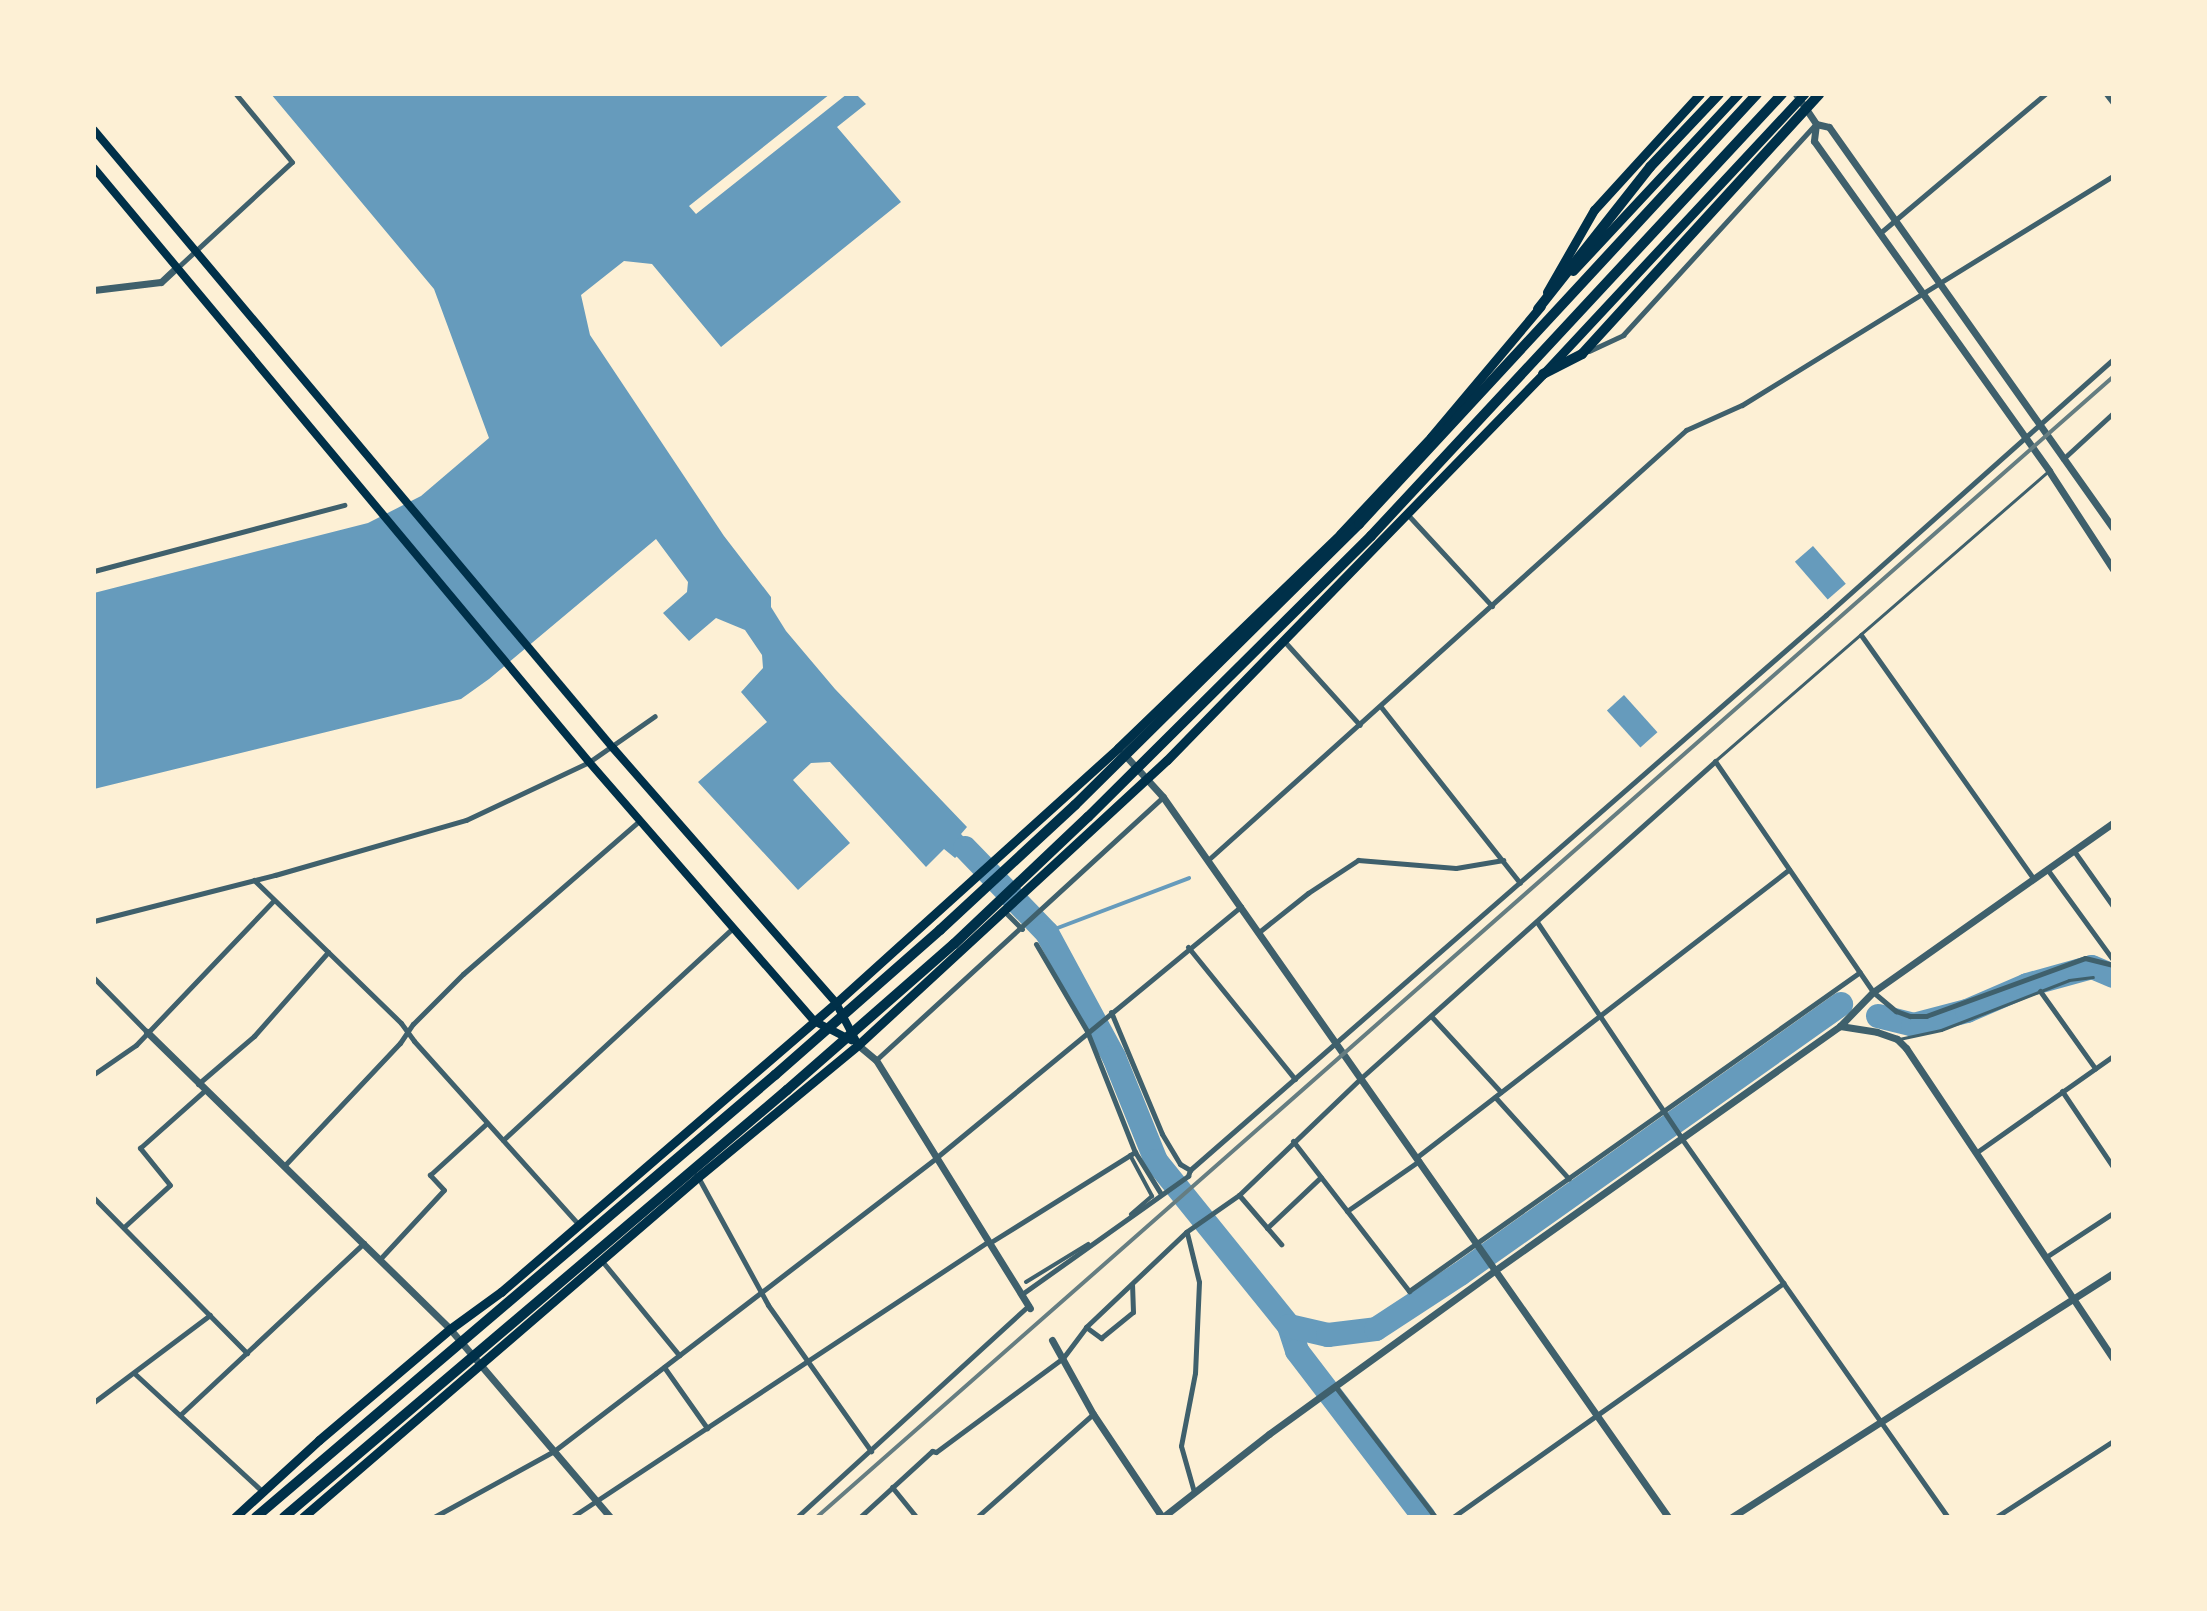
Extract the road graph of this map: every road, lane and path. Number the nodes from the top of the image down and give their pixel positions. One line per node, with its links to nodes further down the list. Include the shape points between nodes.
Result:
1 (236, 94): 18 (street, via 292,162)
2 (1700, 94): 23 (highway, via 1594,210)
3 (1719, 94): 23 (highway, via 1650,167)
4 (1738, 94): 23 (highway)
5 (1757, 94): 166 (highway, via 1359,524 1075,805 796,1057)
6 (1782, 94): 167 (highway, via 1371,536 954,944)
7 (1819, 94): 24 (highway)
8 (2045, 94): 16 (street)
9 (2106, 94): 11 (street)
10 (1799, 96): 12 (street); 26 (highway)
11 (2113, 103)
12 (1816, 124): 16 (street, via 1829,127); 17 (street, via 1814,141); 24 (street, via 1623,335)
13 (94, 130): 18 (main road)
14 (94, 168): 19 (main road)
15 (2113, 176): 20 (street)
16 (1896, 220): 17 (street); 20 (street)
17 (1880, 233): 22 (street)
18 (195, 251): 19 (street); 43 (main road)
19 (176, 268): 21 (street, via 161,282); 46 (main road)
20 (1940, 282): 22 (street); 28 (street)
21 (94, 290)
22 (1922, 293): 29 (street); 37 (street, via 1742,405 1686,430)
23 (1538, 309): 44 (highway, via 1431,437 1340,534)
24 (1582, 354): 26 (highway)
25 (2113, 359): 28 (street)
26 (1543, 374): 33 (highway)
27 (2113, 413): 30 (street)
28 (2039, 425): 29 (street); 30 (street)
29 (2025, 439): 31 (street); 58 (street)
30 (2062, 460): 34 (street)
31 (2049, 471): 35 (street); 38 (lane)
32 (344, 505): 36 (street)
33 (1408, 515): 37 (street); 39 (highway)
34 (2113, 528)
35 (2113, 569)
36 (94, 571)
37 (1492, 606): 40 (street)
38 (1861, 635): 45 (lane); 56 (street)
39 (1284, 641): 42 (street); 47 (highway)
40 (1381, 707): 42 (street); 53 (street)
41 (655, 716): 43 (street)
42 (1360, 725): 52 (street)
43 (613, 748): 46 (street); 77 (main road)
44 (1118, 748): 47 (street); 77 (highway)
45 (1715, 761): 54 (street); 64 (street)
46 (589, 762): 49 (main road); 57 (street, via 466,820)
47 (1145, 780): 48 (street); 62 (highway)
48 (1163, 797): 52 (street); 66 (street)
49 (641, 819): 65 (main road); 85 (street, via 463,974)
50 (2112, 825): 51 (street)
51 (2074, 851): 55 (street); 61 (street)
52 (1208, 860): 60 (street)
53 (1503, 860): 58 (street); 67 (street, via 1456,868 1358,860)
54 (1789, 869): 72 (street); 80 (street)
55 (2047, 869): 56 (street); 71 (street)
56 (2034, 879): 76 (street)
57 (254, 880): 59 (street); 63 (street)
58 (1520, 883): 87 (street)
59 (273, 901): 70 (street); 84 (street)
60 (1241, 906): 67 (street); 69 (street)
61 (2113, 906)
62 (1007, 910): 66 (street); 88 (highway)
63 (94, 921)
64 (1537, 922): 79 (street); 80 (street)
65 (735, 926): 81 (main road); 102 (street)
66 (1022, 929): 90 (street)
67 (1259, 932): 87 (street)
68 (1036, 944): 83 (street)
69 (1188, 947): 78 (street); 94 (street)
70 (328, 952): 85 (street); 95 (street)
71 (2113, 962): 76 (street, via 2069,962 1926,1016 1896,1011)
72 (1860, 972): 76 (street); 99 (street)
73 (2093, 977): 75 (lane)
74 (94, 978): 84 (street)
75 (2040, 991): 86 (lane, via 1941,1030); 91 (street)
76 (1873, 992): 82 (street)
77 (836, 1003): 81 (highway); 88 (main road)
78 (1110, 1013): 83 (street); 110 (street, via 1162,1134)
79 (1431, 1016): 93 (street); 97 (street)
80 (1598, 1016): 97 (street); 99 (street)
81 (814, 1021): 88 (main road); 119 (highway)
82 (1840, 1026): 86 (street); 101 (street)
83 (1088, 1030): 105 (street); 106 (street)
84 (147, 1032): 92 (street); 95 (street)
85 (407, 1032): 100 (street); 108 (street)
86 (1897, 1039): 104 (street)
87 (1337, 1043): 93 (street); 94 (street)
88 (858, 1045): 90 (street); 111 (highway)
89 (2113, 1056): 91 (street)
90 (876, 1060): 106 (street)
91 (2095, 1068): 96 (street)
92 (94, 1074)
93 (1361, 1078): 103 (street); 107 (street)
94 (1295, 1079): 110 (street)
95 (201, 1088): 108 (street); 120 (street, via 140,1148 170,1185)
96 (2062, 1091): 104 (street); 109 (street)
97 (1501, 1092): 98 (street)
98 (1495, 1097): 107 (street); 113 (street)
99 (1665, 1114): 101 (street); 113 (street)
100 (487, 1123): 102 (street); 128 (street, via 430,1175 444,1190)
101 (1682, 1139): 130 (street); 133 (street)
102 (503, 1140): 119 (street)
103 (1293, 1141): 112 (street); 115 (street)
104 (1977, 1152): 127 (street)
105 (1132, 1154): 114 (street); 123 (street); 132 (street, via 1152,1196 1122,1222)
106 (937, 1157): 123 (street); 135 (street)
107 (1419, 1159): 117 (street); 126 (street)
108 (283, 1166): 124 (street)
109 (2113, 1167)
110 (1189, 1173): 114 (street)
111 (698, 1177): 129 (highway); 135 (street)
112 (1321, 1177): 117 (street); 121 (street)
113 (1569, 1179): 126 (street)
114 (1164, 1192): 136 (street)
115 (1239, 1195): 121 (street); 122 (street)
116 (94, 1198): 120 (street)
117 (1347, 1211): 126 (street, via 1409,1291)
118 (2113, 1213): 127 (street)
119 (578, 1224): 141 (highway)
120 (124, 1227): 139 (street)
121 (1267, 1228): 125 (street)
122 (1186, 1232): 134 (street); 163 (street, via 1199,1282 1195,1373 1181,1446)
123 (990, 1241): 136 (street); 147 (street)
124 (364, 1243): 128 (street); 143 (street)
125 (1281, 1244)
126 (1477, 1248): 130 (street)
127 (2046, 1257): 137 (street)
128 (380, 1259): 141 (street)
129 (602, 1261): 144 (street); 148 (highway)
130 (1492, 1268): 151 (street); 155 (street)
131 (2113, 1273): 137 (street)
132 (1026, 1282)
133 (1784, 1283): 155 (street); 156 (street)
134 (1132, 1285): 140 (street); 140 (street, via 1133,1312 1101,1338)
135 (761, 1294): 144 (street); 147 (street)
136 (1022, 1294): 138 (street)
137 (2074, 1298): 146 (street); 156 (street)
138 (1030, 1306): 160 (street)
139 (210, 1315): 143 (street); 150 (street)
140 (1086, 1327): 145 (street)
141 (450, 1329): 148 (street); 162 (highway)
142 (1052, 1340): 145 (street)
143 (247, 1353): 154 (street)
144 (679, 1355): 149 (street)
145 (1063, 1358): 153 (street); 161 (street, via 932,1451)
146 (2113, 1358)
147 (807, 1360): 157 (street); 160 (street)
148 (482, 1365): 159 (street); 168 (highway)
149 (664, 1367): 157 (street); 159 (street)
150 (134, 1373): 152 (street); 154 (street)
151 (1335, 1386): 163 (street); 177 (street)
152 (94, 1402)
153 (1093, 1414): 175 (street); 176 (street)
154 (180, 1415): 162 (street)
155 (1596, 1415): 178 (street); 179 (street)
156 (1882, 1421): 180 (street); 181 (street)
157 (707, 1428): 164 (street)
158 (2113, 1441): 182 (street)
159 (554, 1451): 164 (street); 169 (street)
160 (871, 1451): 172 (street)
161 (892, 1487): 173 (street); 174 (street)
162 (263, 1492): 165 (highway)
163 (1194, 1492): 176 (street)
164 (595, 1501): 170 (street); 171 (street)
165 (235, 1517)
166 (256, 1517)
167 (284, 1517)
168 (303, 1517)
169 (434, 1517)
170 (572, 1517)
171 (610, 1517)
172 (797, 1517)
173 (860, 1517)
174 (916, 1517)
175 (977, 1517)
176 (1163, 1517)
177 (1435, 1517)
178 (1453, 1517)
179 (1668, 1517)
180 (1732, 1517)
181 (1948, 1517)
182 (1996, 1517)

